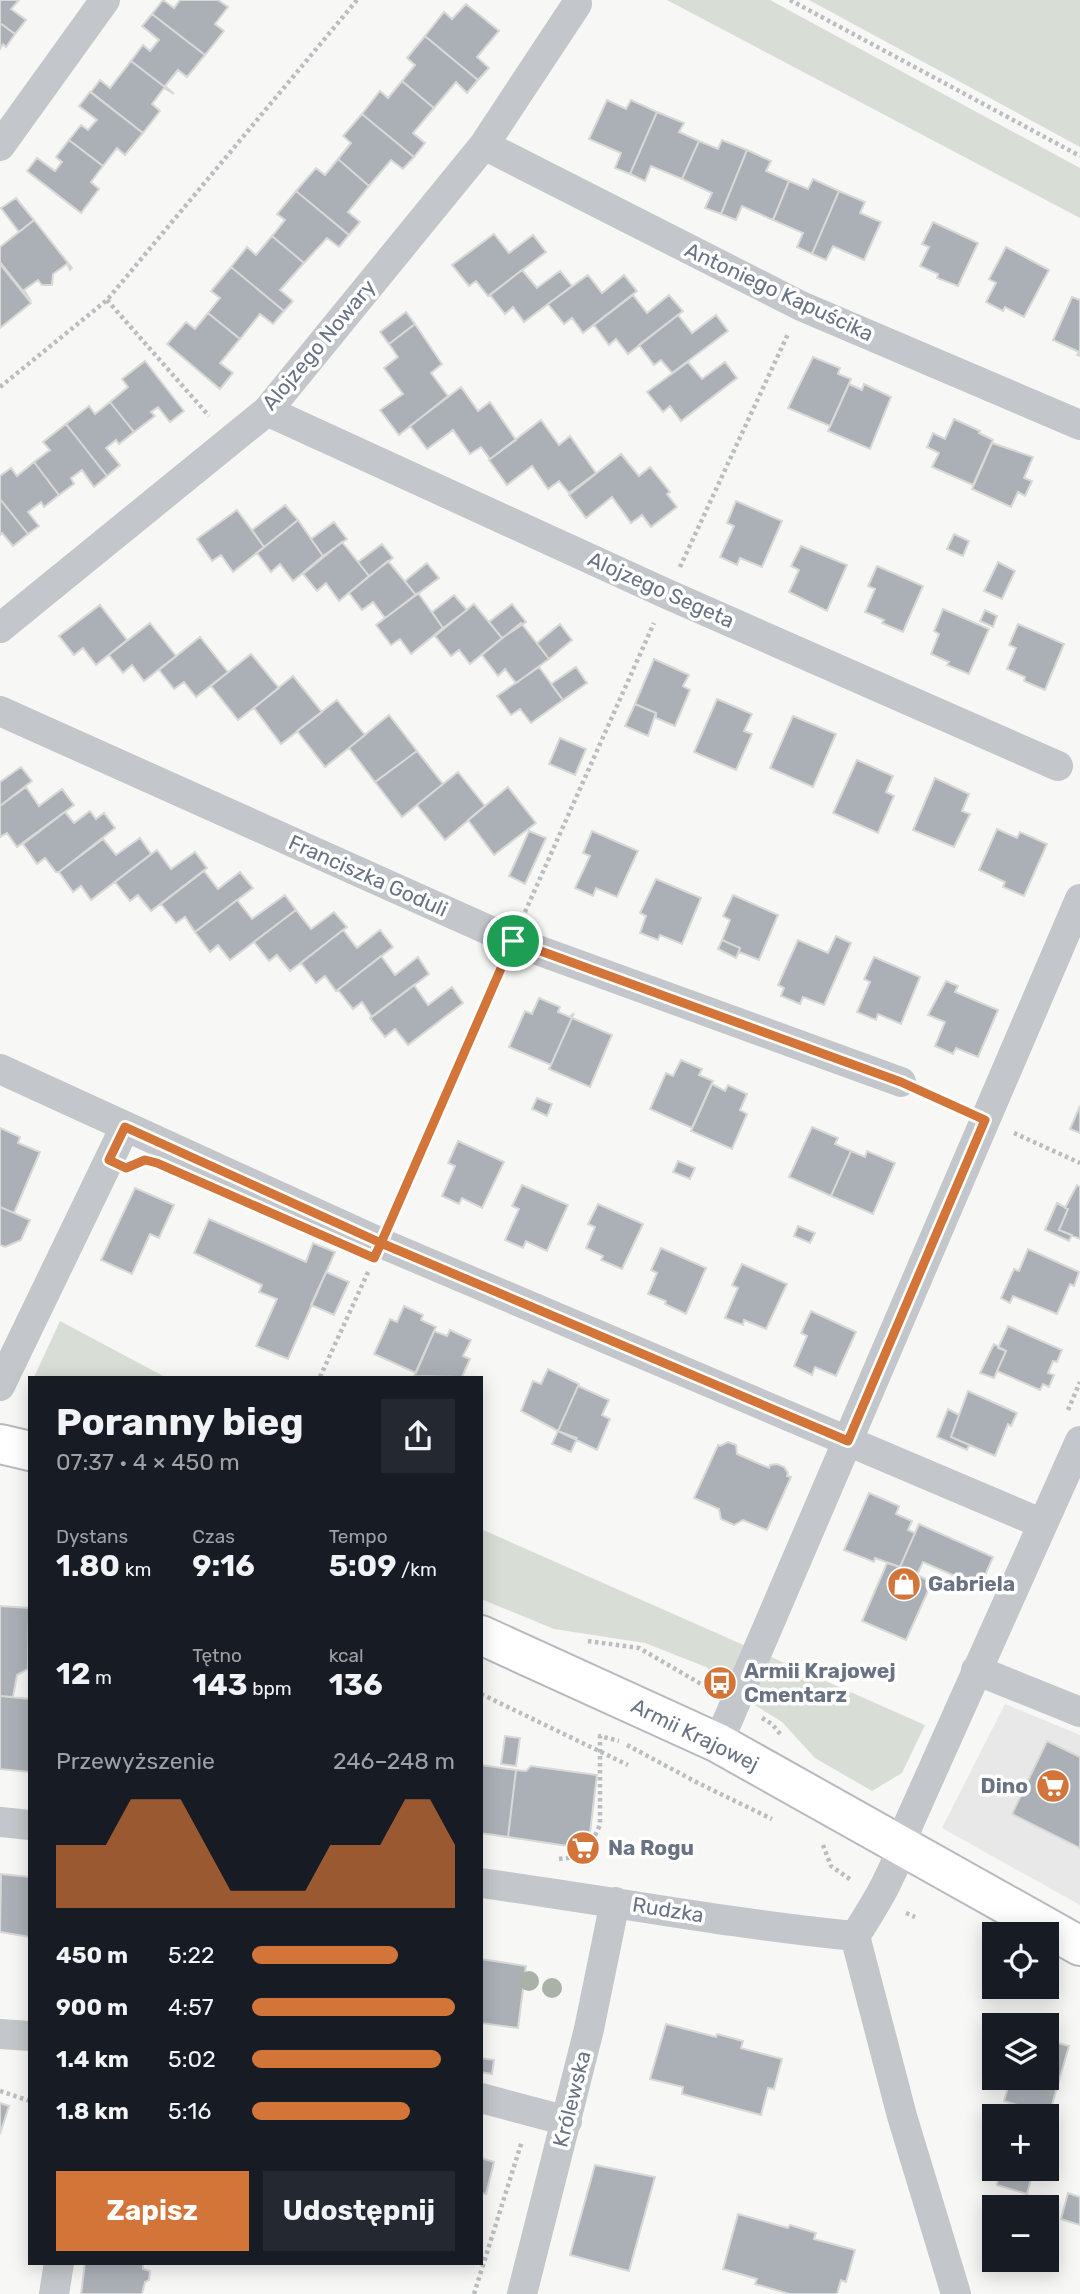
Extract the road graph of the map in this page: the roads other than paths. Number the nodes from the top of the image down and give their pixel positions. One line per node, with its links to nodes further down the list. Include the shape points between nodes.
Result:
1 (106, 0): 4 (street)
2 (577, 4): 3 (street, Alojzego Nowary)
3 (484, 145): 5 (street, Alojzego Nowary); 6 (street, Antoniego Kapuścika, via 801,306)
4 (0, 146)
5 (267, 411): 7 (street, Alojzego Nowary); 9 (street, Alojzego Segeta)
6 (1080, 425)
7 (0, 628)
8 (0, 710): 12 (street, Franciszka Goduli, via 513,941)
9 (1058, 766)
10 (1080, 899): 15 (street)
11 (0, 1069): 13 (street)
12 (901, 1082)
13 (125, 1127): 14 (street); 15 (street, via 381,1243)
14 (0, 1386)
15 (848, 1441): 19 (street); 23 (street)
16 (1080, 1441): 19 (street)
17 (0, 1444): 18 (street)
18 (28, 1451)
19 (1043, 1524): 21 (street)
20 (483, 1636): 23 (street, Armii Krajowej)
21 (976, 1670): 22 (street); 26 (street, via 908,1825)
22 (1080, 1712)
23 (718, 1743): 26 (street, Armii Krajowej)
24 (0, 1822): 25 (street)
25 (28, 1825)
26 (904, 1846): 29 (street); 30 (street)
27 (483, 1884): 28 (street, Rudzka)
28 (615, 1902): 29 (street, Rudzka); 34 (street, Królewska)
29 (855, 1936): 38 (street, via 902,2116)
30 (1080, 1946)
31 (0, 2034): 32 (street)
32 (28, 2036)
33 (483, 2099): 34 (street)
34 (567, 2121): 37 (street, Królewska)
35 (59, 2265): 36 (street)
36 (54, 2294)
37 (522, 2294)
38 (956, 2294)

